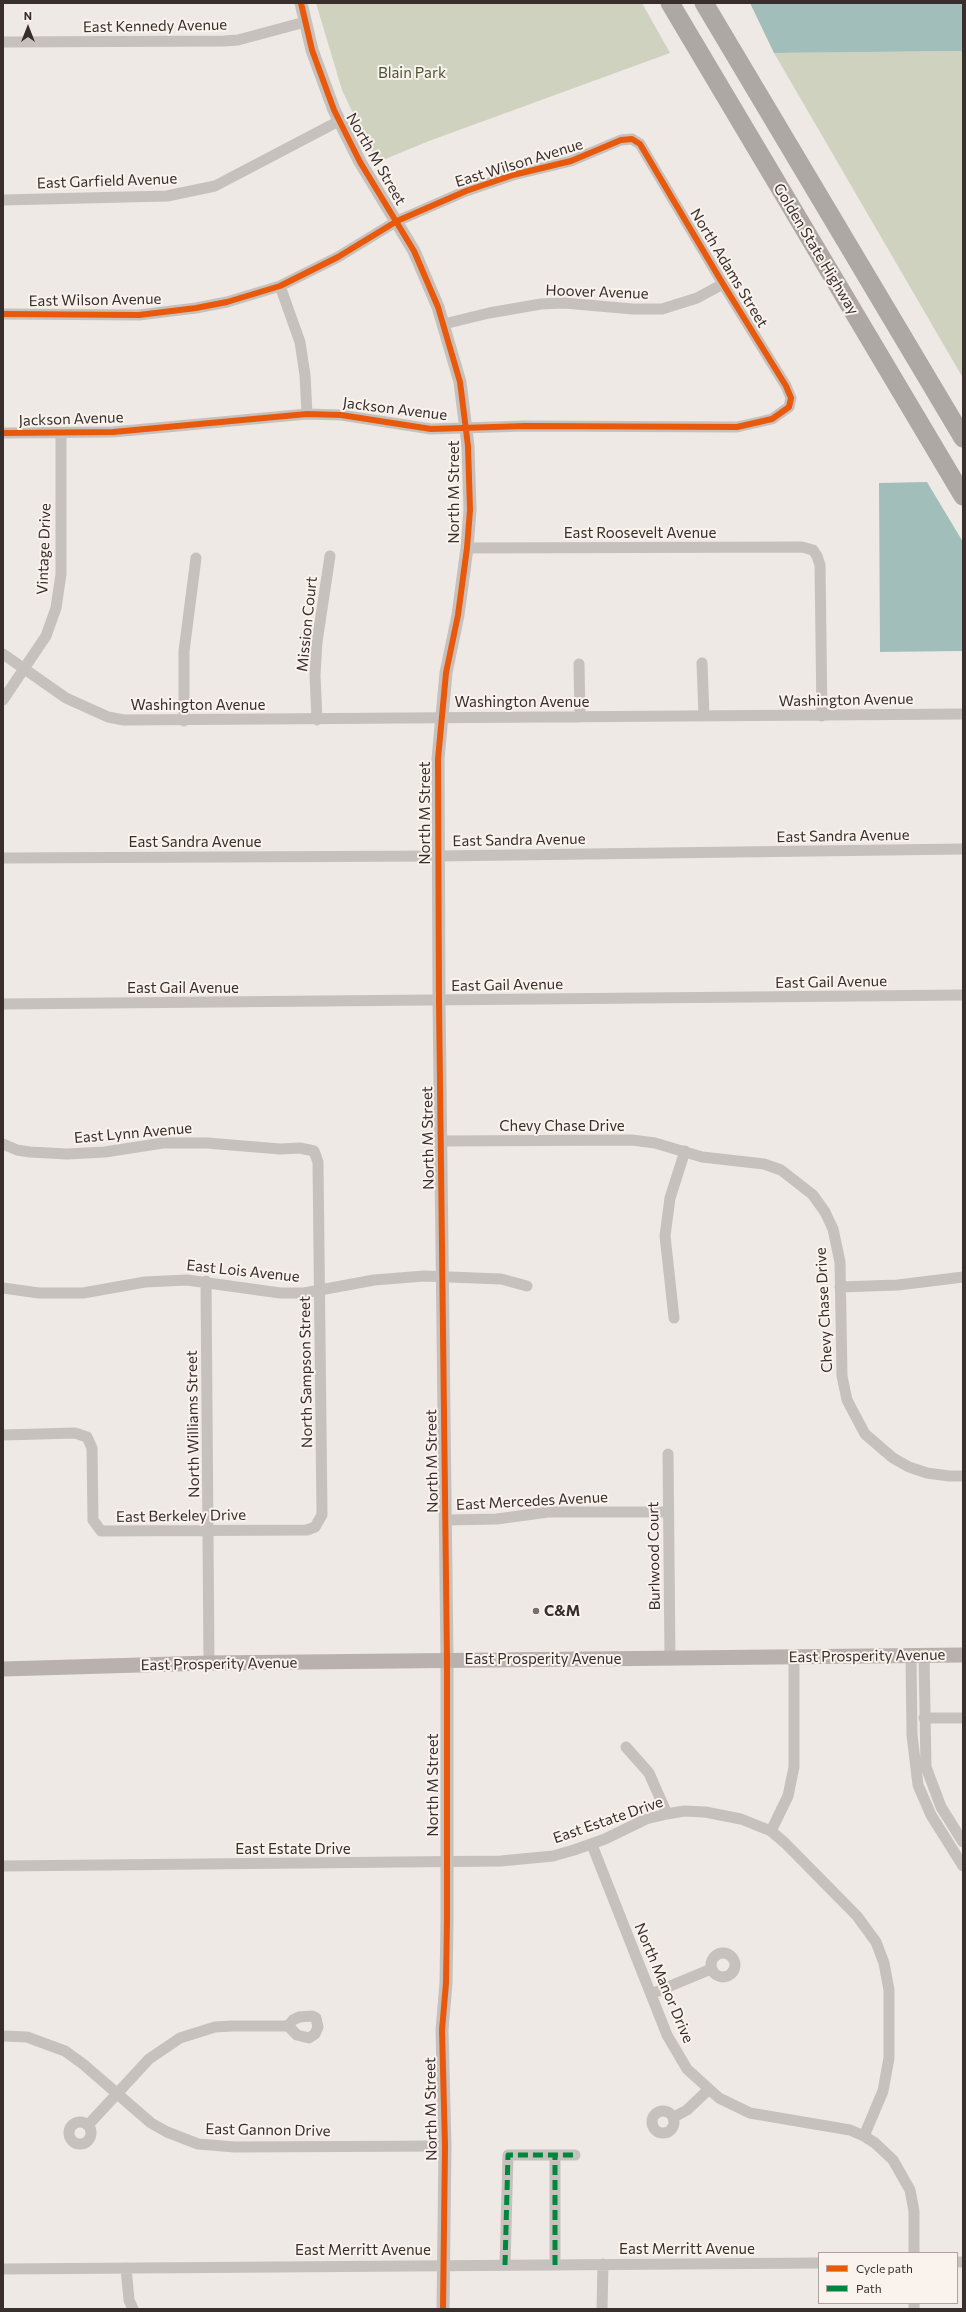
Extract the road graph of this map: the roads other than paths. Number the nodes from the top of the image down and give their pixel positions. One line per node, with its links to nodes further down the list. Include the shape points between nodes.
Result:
1 (301, 3): 5 (street, North M Street)
2 (670, 3): 22 (highway, Golden State Highway)
3 (704, 3): 7 (highway, Golden State Highway)
4 (718, 3): 7 (highway, via 734,36)
5 (305, 22): 6 (street, East Kennedy Avenue, via 231,40); 8 (street, North M Street, via 323,82)
6 (3, 42)
7 (736, 57): 21 (highway, Golden State Highway)
8 (339, 121): 10 (street, East Garfield Avenue, via 215,186 167,196); 11 (street, North M Street, via 360,162)
9 (632, 139): 11 (street, East Wilson Avenue, via 621,140 571,161 513,175 466,191); 12 (street, North Adams Street, via 640,144)
10 (3, 200)
11 (397, 222): 13 (street, East Wilson Avenue, via 338,258); 15 (street, North M Street, via 427,280)
12 (722, 284): 15 (street, Hoover Avenue, via 697,298 662,309 541,304 489,312); 16 (street, North Adams Street, via 786,386 791,398 789,407)
13 (280, 286): 14 (street, East Wilson Avenue, via 227,302 167,312 101,316 62,313); 17 (street, via 300,342)
14 (3, 314)
15 (444, 324): 18 (street, North M Street, via 460,382)
16 (783, 413): 18 (street, Jackson Avenue, via 757,424 737,427 605,425)
17 (307, 414): 18 (street, Jackson Avenue, via 341,415 431,429); 19 (street, Jackson Avenue, via 126,431)
18 (467, 429): 23 (street, North M Street, via 470,492)
19 (61, 433): 20 (street, Jackson Avenue); 29 (street, Vintage Drive, via 59,592 46,636)
20 (3, 434)
21 (963, 438)
22 (963, 496)
23 (467, 548): 33 (street, East Roosevelt Avenue, via 802,547 813,550 820,565); 34 (street, North M Street)
24 (330, 556): 36 (street, Mission Court, via 317,642)
25 (196, 558): 37 (street, via 184,651)
26 (3, 654): 29 (street, Washington Avenue)
27 (702, 663): 32 (street)
28 (579, 664): 35 (street)
29 (25, 668): 30 (street, Vintage Drive); 37 (street, Washington Avenue, via 66,698 108,717 124,720)
30 (3, 700)
31 (963, 714): 33 (street, Washington Avenue)
32 (704, 716): 33 (street, Washington Avenue); 35 (street, Washington Avenue)
33 (822, 716)
34 (441, 717): 35 (street, Washington Avenue); 36 (street, Washington Avenue); 39 (street, North M Street, via 438,759)
35 (580, 717)
36 (317, 720): 37 (street, Washington Avenue)
37 (184, 721)
38 (963, 849): 39 (street, East Sandra Avenue)
39 (438, 856): 40 (street, East Sandra Avenue); 42 (street, North M Street)
40 (3, 858)
41 (963, 995): 42 (street, East Gail Avenue)
42 (439, 1001): 43 (street, East Gail Avenue); 44 (street, North M Street)
43 (3, 1004)
44 (442, 1141): 47 (street, Chevy Chase Drive, via 632,1140); 48 (street, North M Street)
45 (3, 1144): 46 (street, East Lynn Avenue, via 30,1152 67,1154 105,1152 163,1143 207,1142)
46 (314, 1151): 54 (street, North Sampson Street, via 318,1162)
47 (684, 1151): 52 (street, Chevy Chase Drive, via 702,1157 764,1164 781,1170 802,1186 821,1206 833,1228 840,1262); 55 (street, via 670,1198 666,1236)
48 (443, 1277): 51 (street, East Lois Avenue, via 501,1279); 54 (street, East Lois Avenue, via 374,1280); 60 (street, North M Street)
49 (963, 1277): 52 (street, via 898,1285)
50 (206, 1281): 53 (street, East Lois Avenue, via 145,1282 101,1291 61,1294); 54 (street, East Lois Avenue, via 280,1293); 62 (street, North Williams Street)
51 (527, 1286)
52 (840, 1287): 58 (street, Chevy Chase Drive, via 842,1376 847,1400 865,1434 893,1458 909,1467 927,1473)
53 (3, 1288)
54 (320, 1291): 61 (street, North Sampson Street)
55 (674, 1318)
56 (3, 1435): 62 (street, East Berkeley Drive, via 75,1433 87,1437 92,1448 93,1520 100,1531)
57 (668, 1454): 59 (street, Burlwood Court)
58 (963, 1476)
59 (668, 1512): 60 (street, East Mercedes Avenue, via 548,1512 497,1519); 66 (street, Burlwood Court)
60 (446, 1520): 67 (street, North M Street)
61 (320, 1521): 62 (street, East Berkeley Drive, via 315,1527 307,1530)
62 (209, 1530): 68 (street, North Williams Street)
63 (918, 1655): 64 (main road, East Prosperity Avenue); 65 (main road, East Prosperity Avenue); 70 (street); 79 (street, via 912,1735 918,1785 931,1815)
64 (963, 1655)
65 (794, 1657): 66 (main road, East Prosperity Avenue); 74 (street, via 794,1767 788,1796)
66 (670, 1658): 67 (main road, East Prosperity Avenue)
67 (447, 1660): 68 (main road, East Prosperity Avenue); 77 (street, North M Street)
68 (209, 1663): 69 (main road, East Prosperity Avenue)
69 (3, 1669)
70 (924, 1718): 71 (street); 75 (street, via 924,1753 929,1780 941,1807)
71 (963, 1718)
72 (626, 1747): 73 (street, via 649,1773)
73 (666, 1814): 74 (street, East Estate Drive, via 684,1811 722,1814 741,1818); 76 (street, East Estate Drive, via 646,1819)
74 (771, 1831): 88 (street, East Estate Drive, via 857,1916 876,1942 884,1963 889,1990 888,2074)
75 (963, 1842)
76 (592, 1845): 77 (street, East Estate Drive, via 545,1857); 81 (street, North Manor Drive)
77 (446, 1862): 78 (street, East Estate Drive); 89 (street, North M Street, via 446,1975 442,2030)
78 (3, 1866)
79 (963, 1866)
80 (711, 1969): 81 (street)
81 (651, 1994): 84 (street, North Manor Drive, via 667,2035 679,2056 687,2069)
82 (288, 2026): 85 (street, via 214,2027 180,2038 150,2060)
83 (3, 2036): 85 (street, East Gannon Drive, via 27,2037 65,2051)
84 (708, 2090): 86 (street, via 687,2110); 88 (street, North Manor Drive, via 724,2101 750,2112 830,2126)
85 (117, 2093): 87 (street); 89 (street, East Gannon Drive, via 151,2123 198,2144 235,2147)
86 (674, 2117)
87 (89, 2124)
88 (864, 2136): 92 (street, North Manor Drive, via 893,2160 910,2190 914,2210)
89 (445, 2146): 95 (street, North M Street)
90 (555, 2155): 91 (street); 96 (street, via 508,2155); 97 (street)
91 (575, 2155)
92 (914, 2252)
93 (818, 2263): 94 (street, East Merritt Avenue)
94 (603, 2264): 97 (street, East Merritt Avenue); 102 (street)
95 (444, 2265): 96 (street, East Merritt Avenue); 98 (street, East Merritt Avenue); 101 (street, North M Street)
96 (505, 2265): 97 (street, East Merritt Avenue)
97 (554, 2265)
98 (126, 2268): 99 (street, East Merritt Avenue); 100 (street)
99 (3, 2269)
100 (133, 2309)
101 (443, 2309)
102 (602, 2309)

